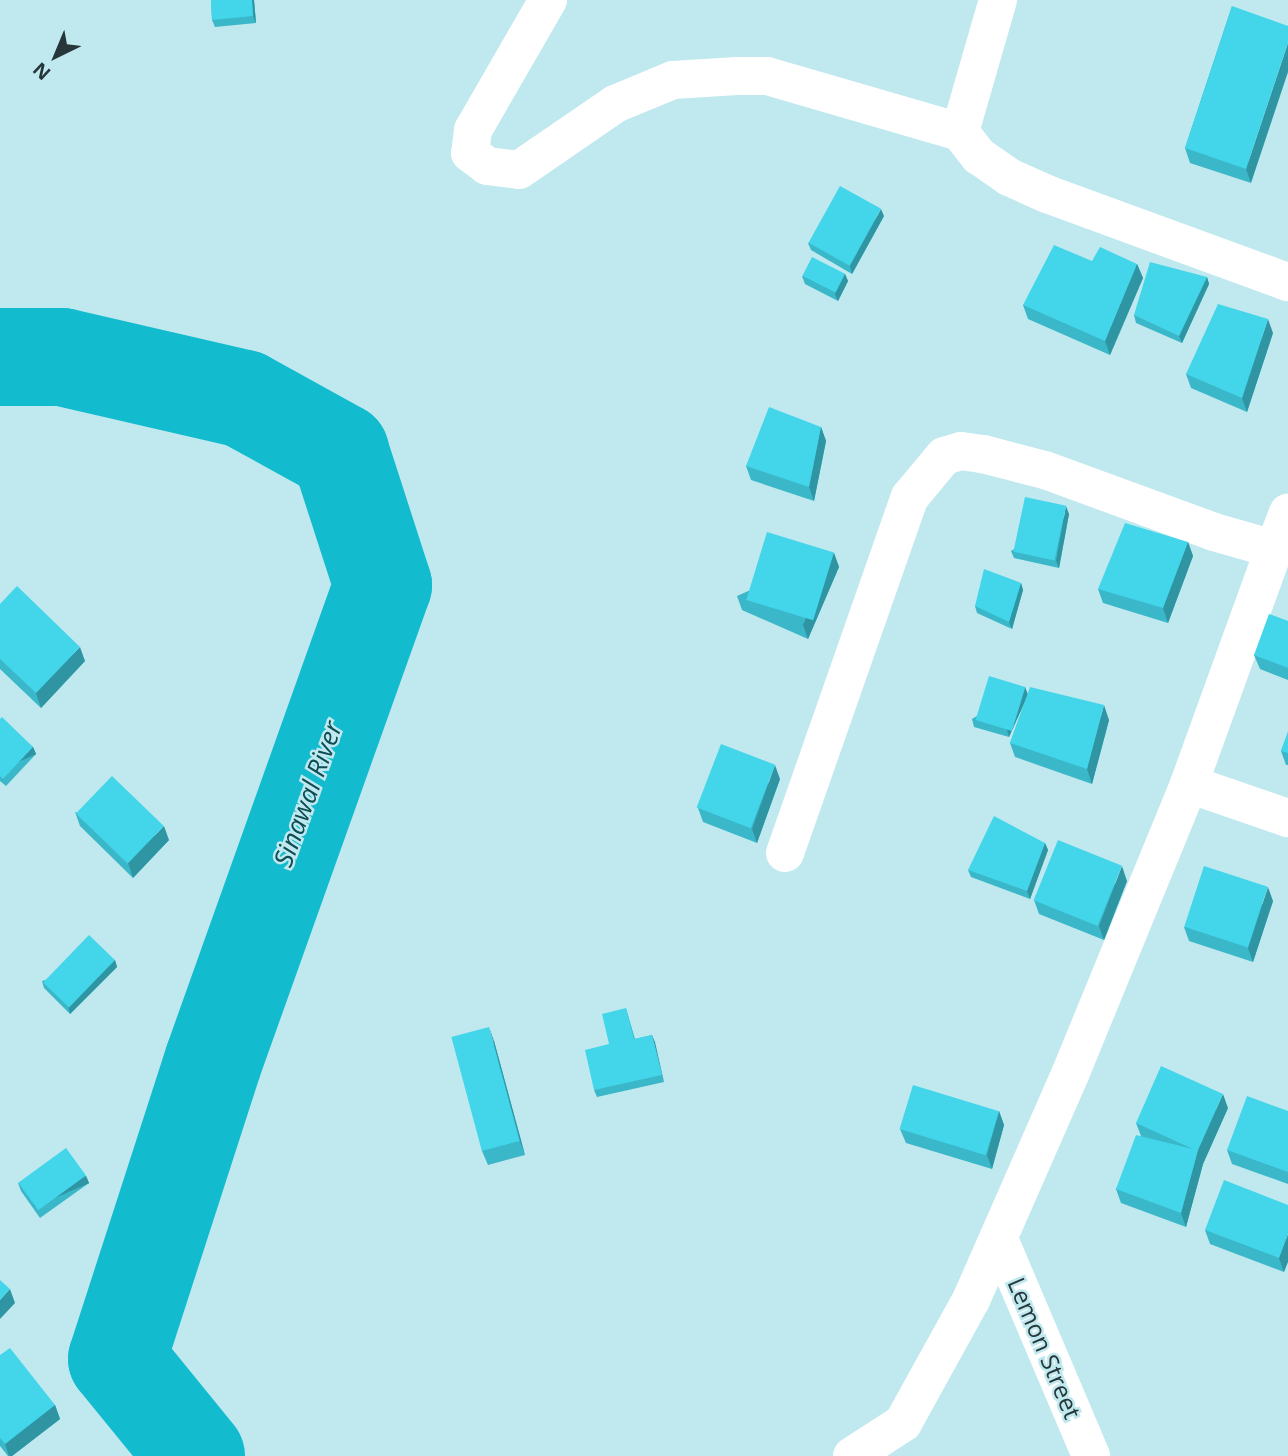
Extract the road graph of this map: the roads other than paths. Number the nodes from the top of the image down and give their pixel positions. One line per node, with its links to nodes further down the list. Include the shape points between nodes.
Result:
1 (548, 0): 3 (street, via 473,130 470,153 488,166 519,170 615,104 673,80 724,76 766,76)
2 (998, 0): 3 (street)
3 (960, 132): 4 (street, via 979,156 1009,177)
4 (1288, 282)
5 (1288, 513): 6 (street)
6 (1274, 549): 7 (street); 9 (street, via 1214,533 1045,470 983,454 961,451 944,456 910,497)
7 (1189, 784): 8 (street); 10 (street)
8 (1288, 818)
9 (785, 853)
10 (999, 1239): 11 (street, via 966,1311 903,1423); 12 (street, Lemon Street)
11 (852, 1456)
12 (1091, 1456)

